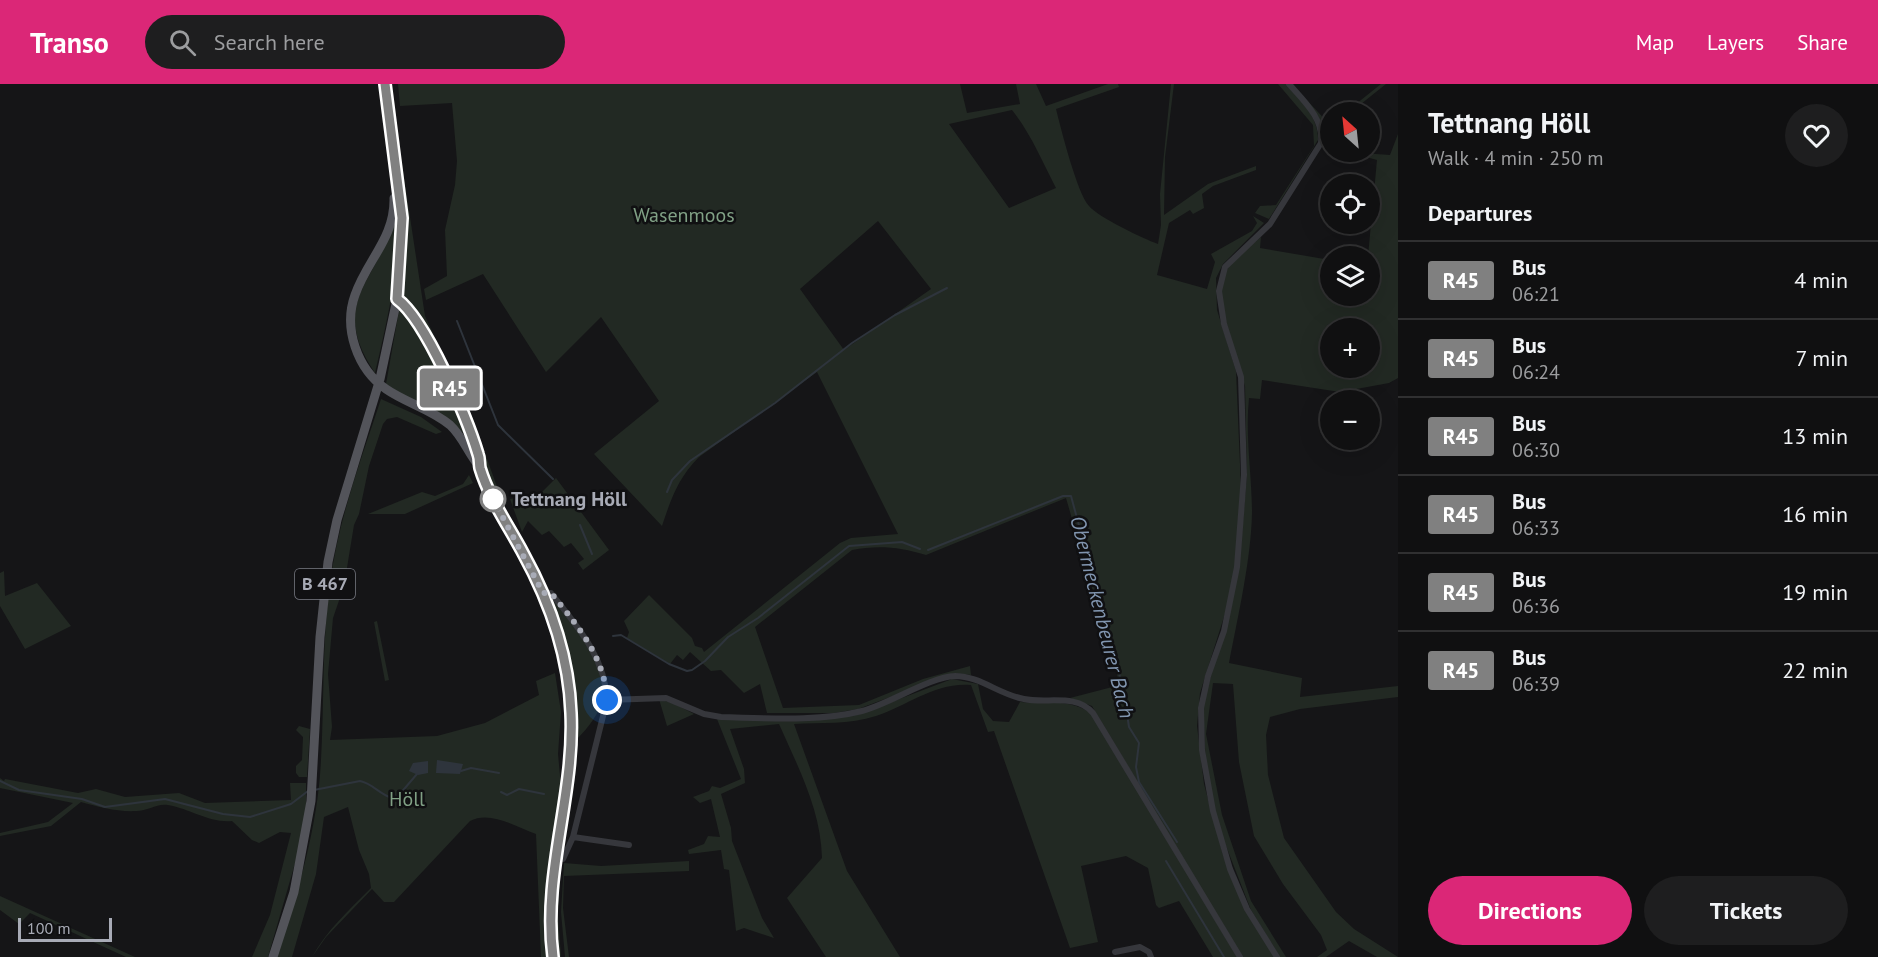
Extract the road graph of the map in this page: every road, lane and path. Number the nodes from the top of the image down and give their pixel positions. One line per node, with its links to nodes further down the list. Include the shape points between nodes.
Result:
1 (385, 84): 3 (main road, B 467)
2 (1289, 84): 16 (street, via 1313,113 1321,143 1279,211 1232,259 1219,281 1224,324 1241,377 1243,503 1237,567 1224,631 1203,691 1200,730 1207,783 1224,852 1247,909)
3 (398, 188): 4 (main road, B 467, via 402,234); 5 (main road, via 386,239 354,297 350,321 354,345 378,382 450,425)
4 (397, 299): 5 (main road, via 422,327 469,430); 12 (main road, B 467, via 387,351 337,520 327,569 311,801 294,892)
5 (479, 466): 6 (main road)
6 (543, 593): 7 (street, via 551,593 592,649 605,677); 10 (main road, via 566,669 571,712 569,765)
7 (607, 700): 8 (street); 15 (street, via 660,697 712,716 852,713 957,676 1022,699 1083,704 1093,713)
8 (573, 837): 9 (street); 10 (street, via 563,859)
9 (629, 845)
10 (555, 859): 13 (main road, via 550,915)
11 (1115, 952): 14 (street, via 1140,947)
12 (273, 957)
13 (553, 957)
14 (1151, 957)
15 (1240, 957)
16 (1277, 957)

